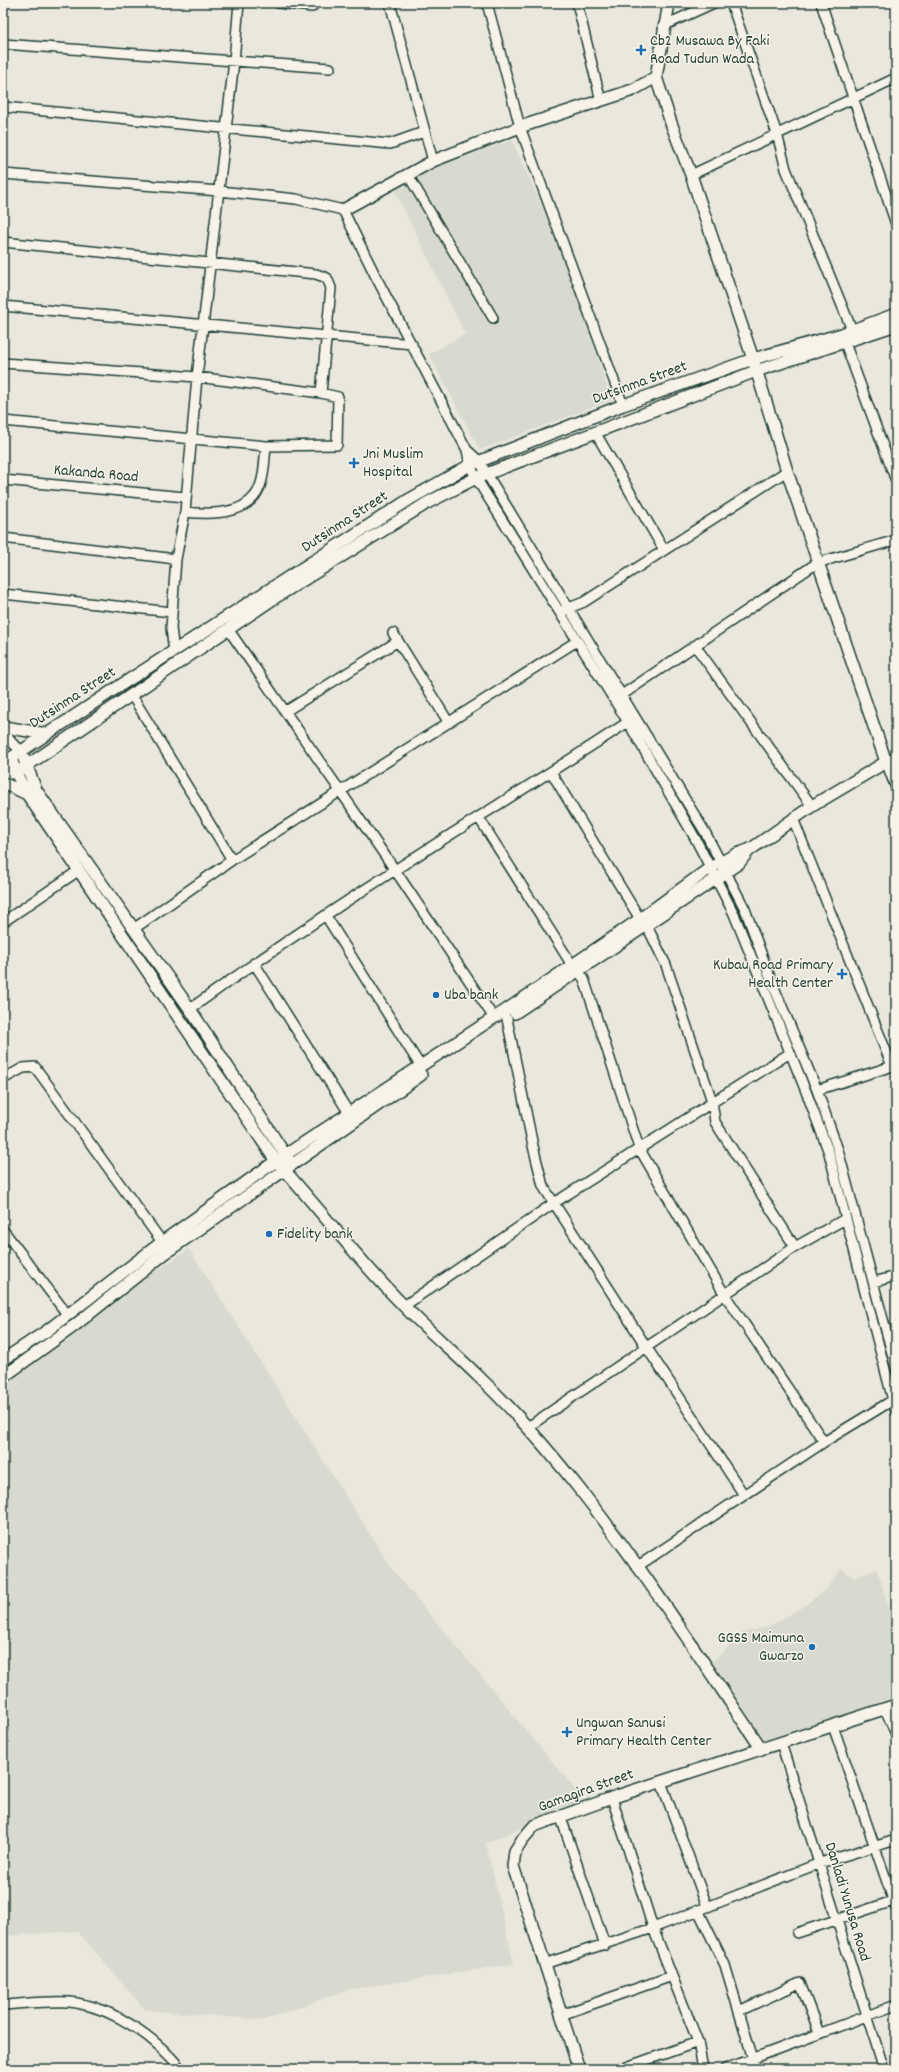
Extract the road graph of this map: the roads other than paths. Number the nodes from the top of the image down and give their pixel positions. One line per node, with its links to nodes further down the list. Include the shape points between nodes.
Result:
1 (239, 3): 13 (street)
2 (278, 3): 10 (street)
3 (390, 3): 22 (street)
4 (487, 3): 20 (street)
5 (577, 3): 18 (street)
6 (669, 3): 11 (street)
7 (714, 3): 11 (street)
8 (731, 3): 23 (street)
9 (821, 3): 17 (street)
10 (312, 7)
11 (663, 26): 15 (street)
12 (3, 44): 13 (street)
13 (234, 61): 14 (street); 21 (street)
14 (330, 68)
15 (656, 77): 18 (street, via 633,90); 27 (street)
16 (896, 78): 17 (street)
17 (853, 98): 23 (street); 30 (street)
18 (601, 101): 20 (street)
19 (3, 107): 21 (street)
20 (520, 127): 24 (street); 47 (street)
21 (226, 130): 22 (street, via 390,144); 28 (street)
22 (424, 132): 24 (street)
23 (777, 134): 27 (street); 38 (street, via 786,169)
24 (433, 161): 26 (street)
25 (3, 174): 28 (street)
26 (408, 175): 29 (street); 35 (street)
27 (691, 175): 42 (street)
28 (219, 191): 29 (street, via 296,199); 32 (street)
29 (343, 210): 41 (street)
30 (896, 224)
31 (3, 242): 32 (street)
32 (211, 263): 36 (street); 39 (street, via 316,274 327,278 331,288)
33 (3, 306): 36 (street)
34 (896, 314): 38 (street, Dutsinma Street)
35 (492, 318)
36 (203, 325): 39 (street); 45 (street)
37 (896, 325): 40 (street, Dutsinma Street)
38 (852, 330): 42 (street, Dutsinma Street)
39 (328, 336): 41 (street); 46 (street)
40 (845, 343): 44 (street, Dutsinma Street); 56 (street)
41 (412, 344): 52 (street)
42 (753, 359): 44 (street); 47 (street, Dutsinma Street)
43 (3, 363): 45 (street)
44 (756, 371): 49 (street, Dutsinma Street); 53 (street)
45 (197, 377): 46 (street); 50 (street)
46 (321, 393): 51 (street, via 338,397 337,444)
47 (623, 405): 52 (street, Dutsinma Street)
48 (3, 421): 50 (street)
49 (595, 432): 54 (street, Dutsinma Street); 61 (street)
50 (192, 440): 51 (street); 57 (street)
51 (266, 446): 58 (street, via 261,483 252,500 231,511 206,514)
52 (474, 463): 54 (street); 71 (street, Dutsinma Street, via 410,500)
53 (787, 471): 61 (street); 63 (street)
54 (481, 475): 65 (street); 66 (street); 68 (street, Dutsinma Street, via 427,503)
55 (3, 480): 57 (street, Kakanda Road)
56 (896, 481)
57 (185, 497): 58 (street)
58 (185, 512): 62 (street)
59 (3, 538): 62 (street)
60 (896, 540): 63 (street)
61 (664, 550): 65 (street, via 584,602)
62 (176, 559): 67 (street)
63 (817, 563): 70 (street); 82 (street)
64 (3, 594): 67 (street)
65 (568, 608): 66 (street); 73 (street)
66 (559, 611): 69 (street)
67 (172, 612): 71 (street)
68 (228, 629): 72 (street, Dutsinma Street); 74 (street)
69 (577, 641): 75 (street); 76 (street)
70 (696, 647): 73 (street); 92 (street)
71 (174, 652): 78 (street, Dutsinma Street)
72 (131, 694): 81 (street, Dutsinma Street); 96 (street)
73 (622, 695): 97 (street)
74 (286, 711): 76 (street, via 396,637); 90 (street)
75 (628, 722): 86 (street); 98 (street)
76 (449, 723): 90 (street)
77 (3, 729): 78 (street); 79 (street)
78 (47, 734): 80 (street, Dutsinma Street)
79 (11, 742): 80 (street); 83 (street)
80 (22, 751): 83 (street, Dutsinma Street); 84 (street)
81 (41, 755): 84 (street, Dutsinma Street); 91 (street)
82 (891, 761): 89 (street); 92 (street)
83 (7, 762): 87 (street)
84 (26, 766): 87 (street, Dutsinma Street); 91 (street)
85 (3, 772): 87 (street)
86 (551, 772): 93 (street); 105 (street)
87 (16, 773): 91 (street)
88 (3, 783): 91 (street)
89 (896, 788)
90 (341, 791): 96 (street); 99 (street)
91 (31, 792): 100 (street); 106 (street)
92 (812, 806): 94 (street)
93 (479, 818): 99 (street); 108 (street)
94 (794, 820): 95 (street); 114 (street)
95 (751, 849): 97 (street); 101 (street, via 739,863)
96 (232, 860): 106 (street)
97 (721, 862): 98 (street); 101 (street)
98 (710, 868): 102 (street); 105 (street)
99 (395, 870): 103 (street); 110 (street)
100 (78, 871): 104 (street); 121 (street)
101 (726, 872): 102 (street); 116 (street, via 745,909 771,980)
102 (716, 879): 105 (street); 112 (street, via 734,914)
103 (326, 916): 107 (street); 113 (street)
104 (3, 922)
105 (644, 922): 108 (street); 117 (street, via 666,965)
106 (135, 928): 109 (street)
107 (254, 963): 109 (street); 118 (street)
108 (575, 968): 110 (street); 111 (street); 119 (street, via 584,979)
109 (190, 1009): 120 (street)
110 (494, 1018): 113 (street)
111 (507, 1019): 122 (street); 123 (street, via 534,1152 543,1186)
112 (790, 1053): 117 (street); 124 (street, via 829,1153)
113 (421, 1066): 118 (street)
114 (894, 1066): 116 (street)
115 (3, 1079): 126 (street, via 24,1068 35,1067)
116 (817, 1090): 129 (street, via 838,1150)
117 (712, 1101): 119 (street); 127 (street, via 715,1122)
118 (349, 1113): 120 (street)
119 (639, 1148): 123 (street); 130 (street)
120 (287, 1155): 121 (street); 122 (street)
121 (276, 1161): 122 (street); 126 (street)
122 (288, 1168): 131 (street, via 361,1260); 138 (street, via 168,1251 74,1326)
123 (554, 1203): 131 (street); 135 (street)
124 (845, 1219): 127 (street); 134 (street)
125 (3, 1230): 132 (street)
126 (162, 1242): 132 (street)
127 (795, 1247): 130 (street)
128 (896, 1276): 129 (street)
129 (874, 1282): 133 (street)
130 (725, 1295): 135 (street); 142 (street)
131 (404, 1306): 141 (street, via 479,1376)
132 (67, 1314): 136 (street)
133 (886, 1332): 134 (street); 137 (street)
134 (875, 1334): 139 (street)
135 (646, 1348): 141 (street); 143 (street)
136 (3, 1360)
137 (896, 1368)
138 (3, 1377)
139 (893, 1400): 140 (street); 142 (street)
140 (896, 1412)
141 (528, 1427): 144 (street)
142 (824, 1442): 143 (street)
143 (744, 1495): 144 (street)
144 (638, 1566): 149 (street)
145 (891, 1707): 146 (street, Gamagira Street); 147 (street)
146 (833, 1726): 148 (street, Gamagira Street); 154 (street)
147 (896, 1734)
148 (781, 1743): 149 (street, Gamagira Street); 155 (street, Danladi Yunusa Road)
149 (761, 1748): 150 (street, Gamagira Street)
150 (661, 1782): 151 (street, Gamagira Street); 157 (street)
151 (612, 1798): 152 (street, Gamagira Street); 160 (street)
152 (561, 1818): 162 (street); 163 (street, Gamagira Street, via 534,1826 515,1851 514,1866)
153 (896, 1840): 154 (street)
154 (874, 1846): 155 (street); 156 (street)
155 (820, 1862): 157 (street); 159 (street, Danladi Yunusa Road)
156 (895, 1903): 159 (street)
157 (707, 1906): 158 (street)
158 (698, 1910): 160 (street); 167 (street, via 725,1965)
159 (836, 1919): 161 (street); 168 (street, Danladi Yunusa Road)
160 (653, 1928): 162 (street); 164 (street)
161 (797, 1933)
162 (605, 1945): 163 (street)
163 (544, 1964): 169 (street, Gamagira Street)
164 (672, 1976): 169 (street); 171 (street)
165 (3, 2005): 173 (street, via 76,2002 106,2012 147,2036 169,2054)
166 (896, 2005): 168 (street)
167 (739, 2011): 170 (street, via 800,1983); 172 (street)
168 (866, 2015): 170 (street); 179 (street, Danladi Yunusa Road)
169 (561, 2016): 174 (street, Gamagira Street)
170 (819, 2033): 172 (street)
171 (698, 2042): 175 (street); 176 (street)
172 (752, 2059): 177 (street); 178 (street)
173 (181, 2069)
174 (579, 2069)
175 (621, 2069)
176 (703, 2069)
177 (725, 2069)
178 (756, 2069)
179 (884, 2069)

